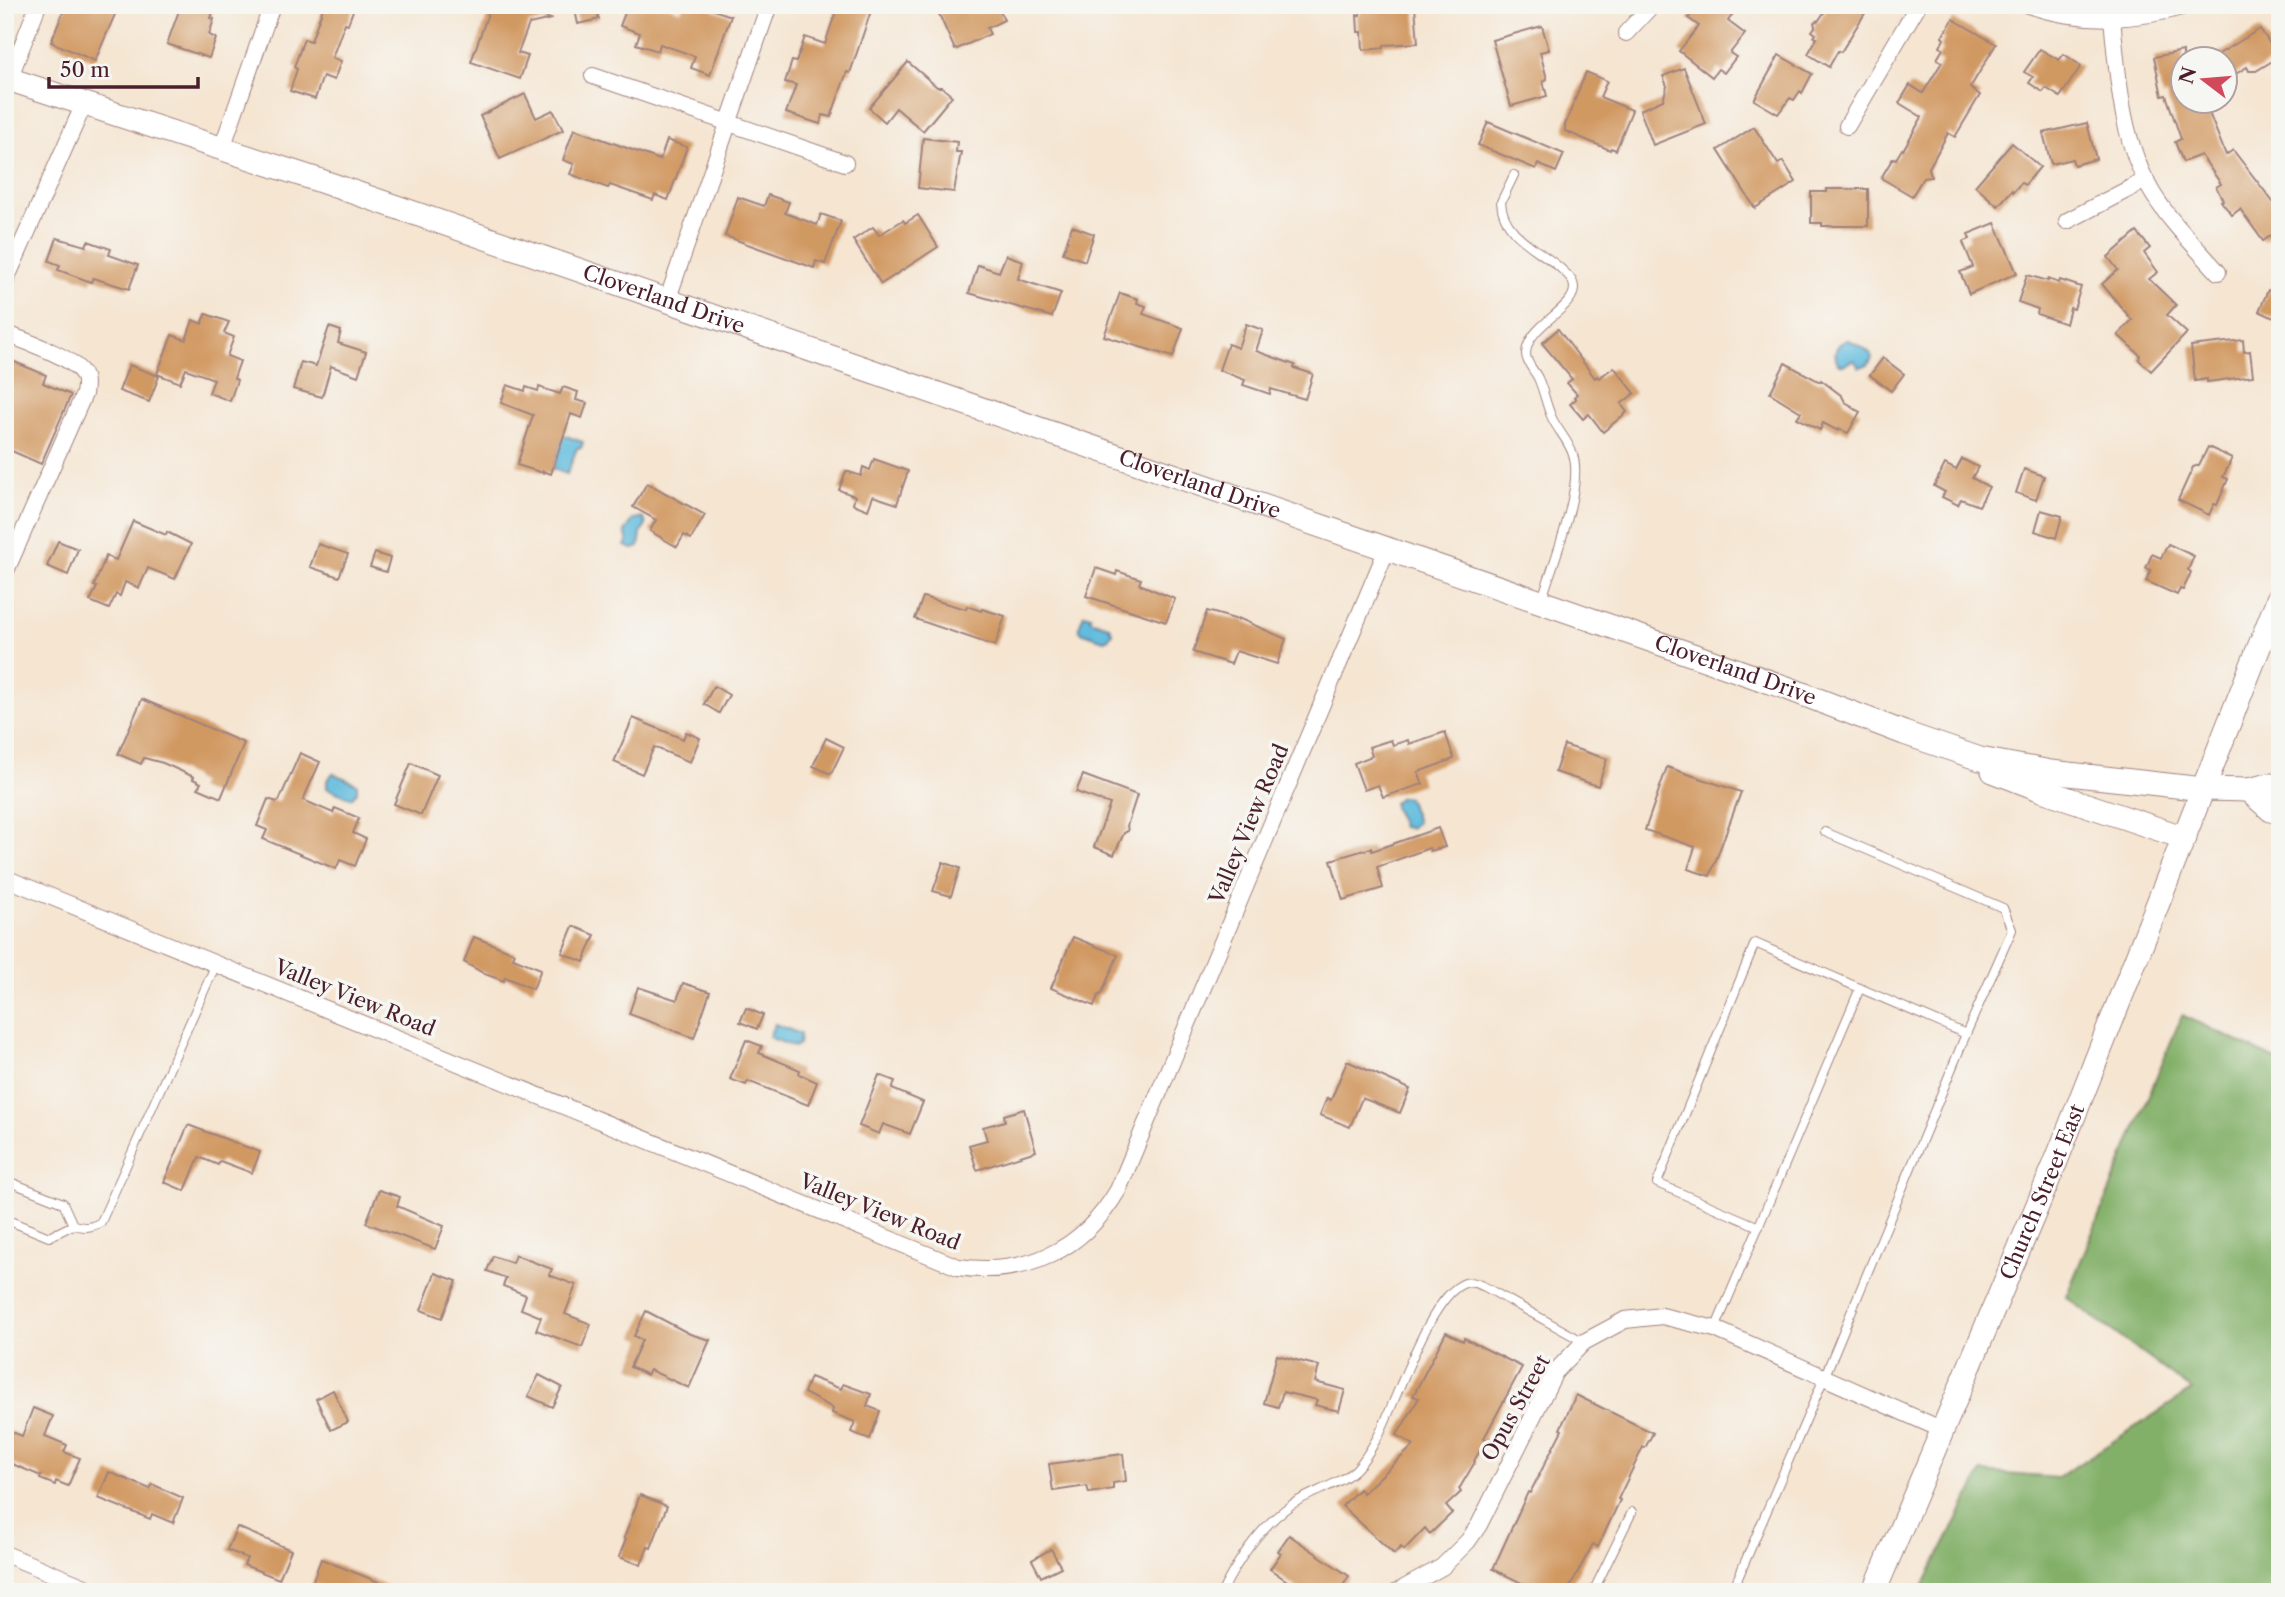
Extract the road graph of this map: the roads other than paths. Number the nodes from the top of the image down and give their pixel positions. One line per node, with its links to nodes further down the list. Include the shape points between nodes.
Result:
1 (38, 5): 11 (street)
2 (272, 5): 15 (street)
3 (769, 5): 13 (street)
4 (1652, 5): 9 (street)
5 (1918, 5): 14 (street)
6 (2028, 5): 8 (street)
7 (2189, 5): 8 (street)
8 (2112, 18): 18 (street, via 2121,106)
9 (1626, 33)
10 (593, 76): 13 (street)
11 (7, 79): 12 (street, Cloverland Drive)
12 (84, 104): 15 (street, Cloverland Drive); 21 (street)
13 (728, 123): 16 (street); 22 (street)
14 (1847, 126)
15 (222, 148): 22 (street, Cloverland Drive)
16 (845, 163)
17 (1514, 175): 27 (lane, via 1501,202 1505,220 1519,237 1570,277 1574,288 1571,300 1535,331 1526,355 1576,470)
18 (2146, 180): 19 (street); 20 (street, via 2165,211)
19 (2067, 221)
20 (2218, 272)
21 (5, 282)
22 (667, 301): 24 (street, Cloverland Drive)
23 (5, 333): 25 (street, via 72,362 85,383)
24 (1387, 549): 27 (street, Cloverland Drive); 36 (street, Valley View Road, via 1118,1190 1086,1231 1034,1262 990,1270 958,1267)
25 (5, 573)
26 (2280, 594): 30 (street)
27 (1541, 602): 28 (street, Cloverland Drive)
28 (1954, 751): 30 (street, Cloverland Drive, via 2051,772); 34 (street, via 1999,774)
29 (2280, 786): 31 (street, Cloverland Drive)
30 (2203, 789): 31 (street, Cloverland Drive); 34 (street, Church Street East)
31 (2248, 790): 32 (street)
32 (2280, 813)
33 (1825, 832): 38 (lane, via 2003,908 2012,930)
34 (2185, 838): 46 (street, Church Street East)
35 (5, 877): 36 (street, Valley View Road)
36 (216, 964): 41 (lane, via 107,1212 93,1227)
37 (1860, 988): 38 (lane); 42 (lane); 42 (lane, via 1755,943 1657,1183)
38 (1966, 1034): 45 (lane)
39 (5, 1180): 41 (lane, via 63,1202)
40 (5, 1219): 41 (lane, via 50,1237)
41 (73, 1225)
42 (1759, 1227): 43 (lane)
43 (1715, 1329): 44 (street, Opus Street, via 1662,1316 1625,1320); 45 (street, Opus Street)
44 (1584, 1342): 50 (lane, via 1485,1287 1473,1282 1457,1288 1429,1323 1366,1457 1355,1470 1290,1506 1272,1522 1250,1546); 51 (street, Opus Street, via 1555,1372 1468,1541 1442,1567)
45 (1824, 1378): 46 (street, Opus Street); 53 (lane)
46 (1943, 1430): 54 (street, Church Street East)
47 (1632, 1512): 52 (lane)
48 (5, 1554): 49 (street)
49 (97, 1592)
50 (1222, 1592)
51 (1397, 1592)
52 (1593, 1592)
53 (1732, 1592)
54 (1874, 1592)

